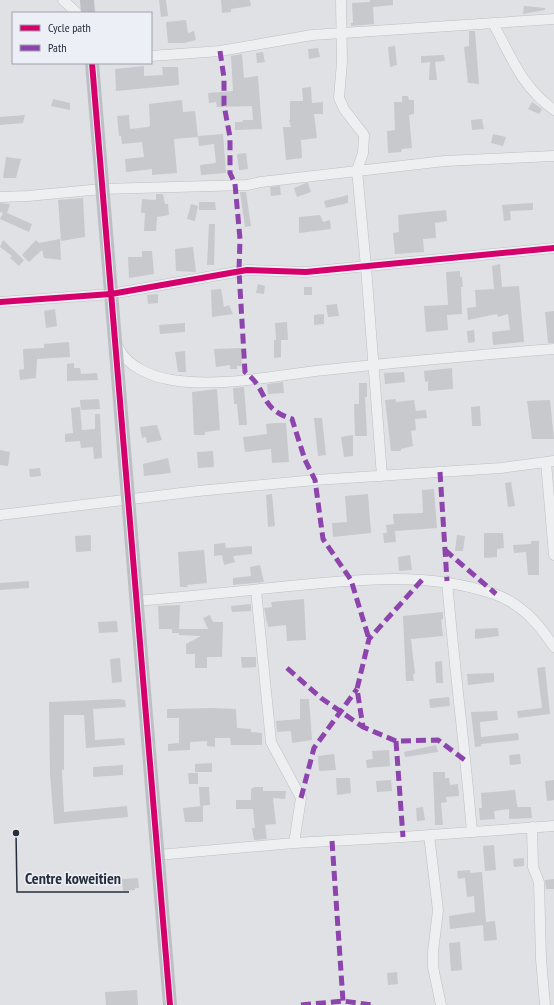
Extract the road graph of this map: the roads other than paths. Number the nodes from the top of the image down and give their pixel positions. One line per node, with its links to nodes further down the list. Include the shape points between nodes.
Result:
1 (64, 0): 4 (street)
2 (87, 0): 5 (street)
3 (341, 0): 8 (street)
4 (76, 12)
5 (88, 12)
6 (554, 19): 7 (street)
7 (493, 23): 8 (street); 11 (street, via 532,92)
8 (342, 33): 9 (street, via 312,35 220,51); 13 (street, via 339,98 344,109 364,135 363,152)
9 (152, 56)
10 (92, 64): 14 (street)
11 (554, 110)
12 (554, 156): 13 (street, via 445,161)
13 (357, 170): 14 (street, via 247,185); 17 (street)
14 (102, 189): 15 (street); 18 (street)
15 (0, 197)
16 (554, 248): 17 (street)
17 (366, 267): 18 (street, via 306,272 247,270); 22 (street)
18 (111, 294): 19 (street); 20 (street)
19 (0, 302)
20 (115, 341): 22 (street, via 122,356 151,374 172,380 205,383); 25 (street)
21 (554, 349): 22 (street)
22 (373, 365): 24 (street)
23 (550, 461): 24 (street, via 502,468); 27 (street)
24 (382, 476): 25 (street, via 315,480)
25 (129, 499): 26 (street); 30 (street)
26 (0, 515)
27 (554, 555)
28 (447, 582): 29 (street, via 351,580); 31 (street, via 496,594 521,609 536,621); 34 (street)
29 (256, 590): 30 (street); 36 (street, via 271,742 301,798)
30 (137, 601): 37 (street)
31 (554, 647)
32 (554, 826): 33 (street)
33 (532, 827): 34 (street); 40 (street, via 533,867 539,882)
34 (472, 832): 35 (street)
35 (430, 836): 36 (street); 39 (street, via 438,910 432,952 433,968)
36 (294, 843): 37 (street)
37 (158, 855): 38 (street)
38 (170, 1005)
39 (441, 1005)
40 (545, 1005)

